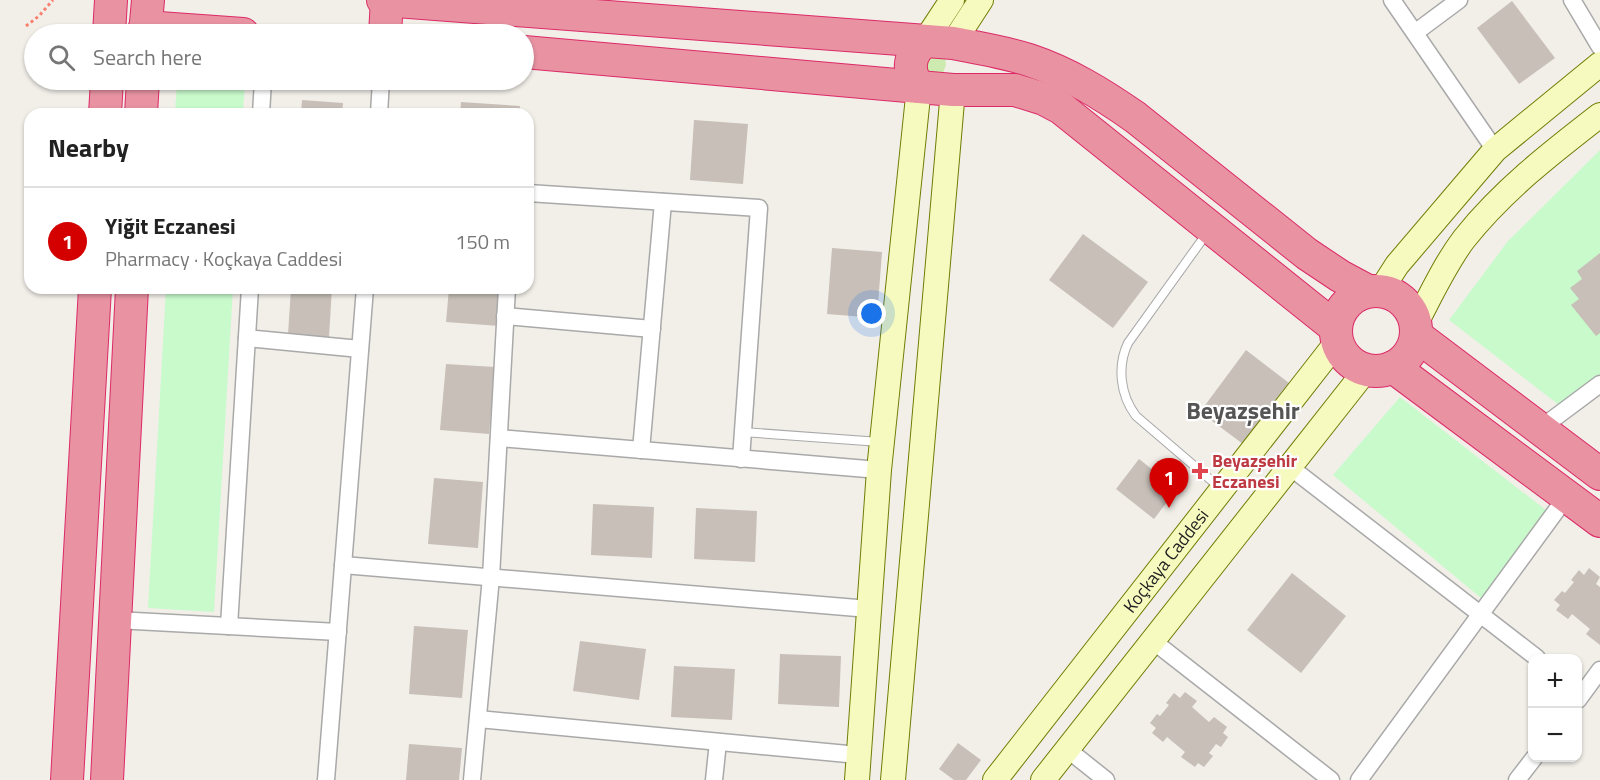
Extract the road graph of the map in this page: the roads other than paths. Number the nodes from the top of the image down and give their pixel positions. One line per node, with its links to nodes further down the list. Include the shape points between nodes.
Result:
1 (111, 0): 10 (highway)
2 (385, 0): 9 (highway); 12 (highway)
3 (952, 0): 14 (main road)
4 (981, 0): 14 (main road)
5 (1392, 0): 13 (street)
6 (1459, 0): 13 (street)
7 (1572, 0): 15 (street)
8 (146, 20): 11 (highway)
9 (500, 22): 14 (highway)
10 (110, 24)
11 (174, 24)
12 (385, 24)
13 (1416, 32): 29 (street)
14 (939, 42): 18 (highway, via 918,46 910,62); 23 (highway, via 962,58); 34 (highway, via 1031,61 1091,88 1135,117 1307,254 1340,276)
15 (1600, 47)
16 (534, 53): 18 (highway)
17 (1600, 64): 29 (main road)
18 (919, 87): 23 (highway); 51 (main road)
19 (106, 90): 24 (highway)
20 (142, 90): 25 (highway)
21 (262, 90): 26 (street)
22 (380, 90): 27 (street)
23 (954, 90): 33 (highway, via 1015,90 1061,108); 82 (main road)
24 (105, 108)
25 (141, 108)
26 (261, 108)
27 (379, 108)
28 (1600, 116): 30 (main road)
29 (1495, 150): 30 (main road); 34 (main road)
30 (1517, 182): 42 (main road, via 1464,240 1444,270)
31 (534, 193): 32 (street)
32 (663, 202): 41 (street); 49 (street, via 759,208)
33 (1211, 228): 43 (highway); 57 (lane, via 1128,343 1120,372 1136,416)
34 (1374, 291): 42 (highway, via 1393,294 1404,301 1412,311); 43 (highway, via 1356,296 1346,304 1339,315)
35 (95, 294): 76 (highway)
36 (132, 294): 64 (highway)
37 (250, 294): 44 (street)
38 (365, 294): 45 (street)
39 (507, 294): 40 (street)
40 (506, 316): 41 (street); 50 (street)
41 (652, 329): 52 (street)
42 (1416, 329): 46 (highway, via 1413,348 1405,359); 48 (highway)
43 (1336, 335): 46 (highway, via 1343,354 1353,364); 57 (main road, Koçkaya Caddesi)
44 (247, 339): 45 (street); 65 (street)
45 (360, 349): 60 (street)
46 (1380, 369): 54 (main road); 58 (highway)
47 (1600, 384): 48 (street)
48 (1541, 428): 56 (highway)
49 (743, 432): 51 (lane); 53 (street)
50 (498, 438): 52 (street); 61 (street)
51 (883, 442): 55 (main road)
52 (641, 450): 53 (street)
53 (741, 459): 55 (street)
54 (1290, 467): 63 (street); 67 (main road)
55 (879, 470): 62 (main road)
56 (1600, 474)
57 (1222, 490): 83 (main road, Koçkaya Caddesi)
58 (1567, 496): 59 (highway); 63 (street)
59 (1600, 521)
60 (343, 565): 61 (street); 66 (street)
61 (491, 577): 62 (street); 71 (street)
62 (869, 609): 74 (main road)
63 (1480, 614): 68 (street); 87 (street)
64 (116, 620): 65 (street); 77 (highway)
65 (229, 626): 66 (street)
66 (338, 632): 78 (street)
67 (1153, 641): 73 (main road); 86 (street)
68 (1532, 654)
69 (1600, 670): 70 (street)
70 (1582, 691)
71 (478, 719): 72 (street); 79 (street)
72 (718, 742): 74 (street); 80 (street)
73 (1067, 749): 84 (main road); 85 (street)
74 (858, 755): 81 (main road)
75 (1531, 762): 88 (street)
76 (68, 780)
77 (107, 780)
78 (326, 780)
79 (472, 780)
80 (714, 780)
81 (856, 780)
82 (893, 780)
83 (995, 780)
84 (1043, 780)
85 (1106, 780)
86 (1332, 780)
87 (1359, 780)
88 (1517, 780)

